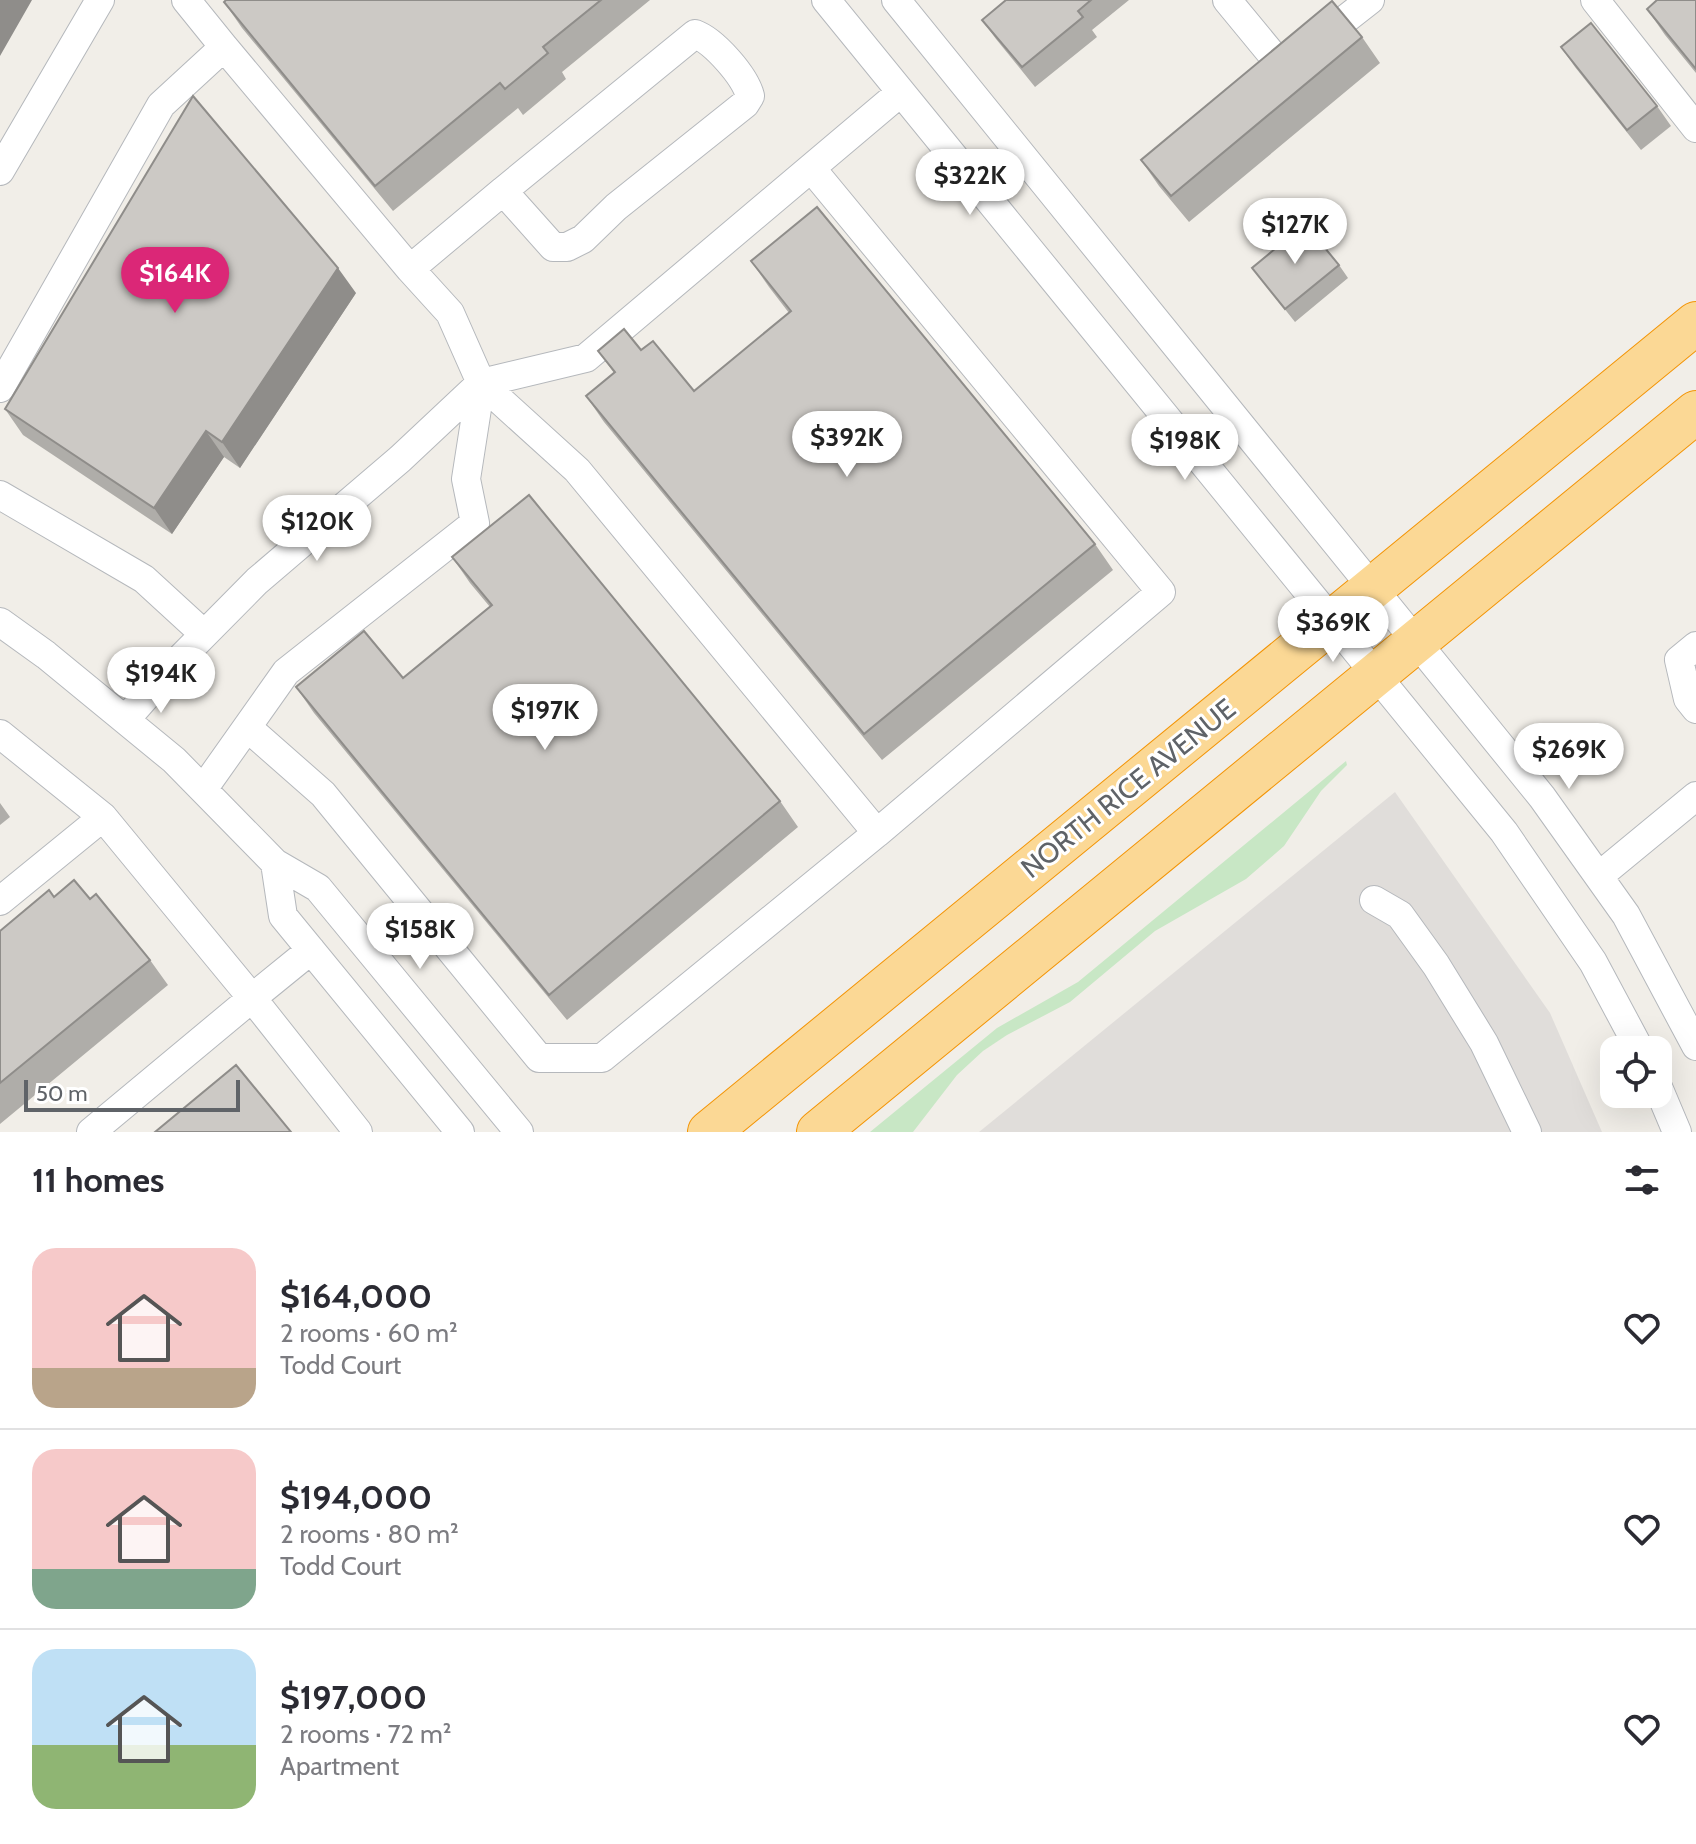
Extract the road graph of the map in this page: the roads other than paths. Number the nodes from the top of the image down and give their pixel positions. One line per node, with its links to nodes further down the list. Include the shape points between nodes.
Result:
1 (100, 0): 12 (street)
2 (826, 0): 9 (street)
3 (896, 0): 20 (street)
4 (1227, 0): 5 (street, via 1283,68)
5 (1370, 0)
6 (1595, 0): 10 (street)
7 (198, 4): 8 (street)
8 (224, 47): 14 (street); 17 (street, via 161,105)
9 (901, 92): 11 (street); 22 (street)
10 (1696, 128)
11 (811, 168): 16 (street, via 586,358); 34 (street, via 1161,592)
12 (0, 171)
13 (503, 191): 13 (street, via 553,247 567,247 745,104 750,96 747,85 707,39 695,34); 14 (street)
14 (410, 269): 16 (street, via 450,313)
15 (1696, 323): 20 (highway, NORTH RICE AVENUE)
16 (481, 383): 23 (street); 29 (street, via 466,479 475,523 286,672); 34 (street, via 577,470)
17 (0, 388)
18 (1696, 412): 24 (highway)
19 (0, 495): 23 (street, via 144,579)
20 (1371, 588): 22 (highway, NORTH RICE AVENUE); 24 (street)
21 (0, 622): 28 (street)
22 (1331, 622): 26 (street); 48 (highway, NORTH RICE AVENUE)
23 (204, 634): 28 (street)
24 (1415, 641): 26 (highway); 36 (street)
25 (1696, 646): 27 (street, via 1679,660 1688,699)
26 (1374, 674): 41 (street, via 1527,864 1593,962); 49 (highway)
27 (1696, 709)
28 (126, 719): 31 (street)
29 (248, 728): 31 (street); 34 (street, via 323,794 539,1058 602,1058)
30 (0, 734): 33 (street)
31 (204, 788): 35 (street)
32 (1696, 796): 36 (street)
33 (103, 817): 38 (street); 40 (street)
34 (877, 833)
35 (275, 863): 39 (street, via 283,916); 47 (street, via 318,888)
36 (1599, 876): 42 (street, via 1626,915)
37 (1374, 900): 50 (street, via 1400,915 1436,965 1484,1043)
38 (0, 901)
39 (311, 950): 40 (street); 46 (street)
40 (252, 998): 44 (street); 45 (street)
41 (1633, 1036)
42 (1696, 1046)
43 (1667, 1108): 51 (street)
44 (91, 1132)
45 (358, 1132)
46 (460, 1132)
47 (519, 1132)
48 (709, 1132)
49 (818, 1132)
50 (1527, 1132)
51 (1677, 1132)

